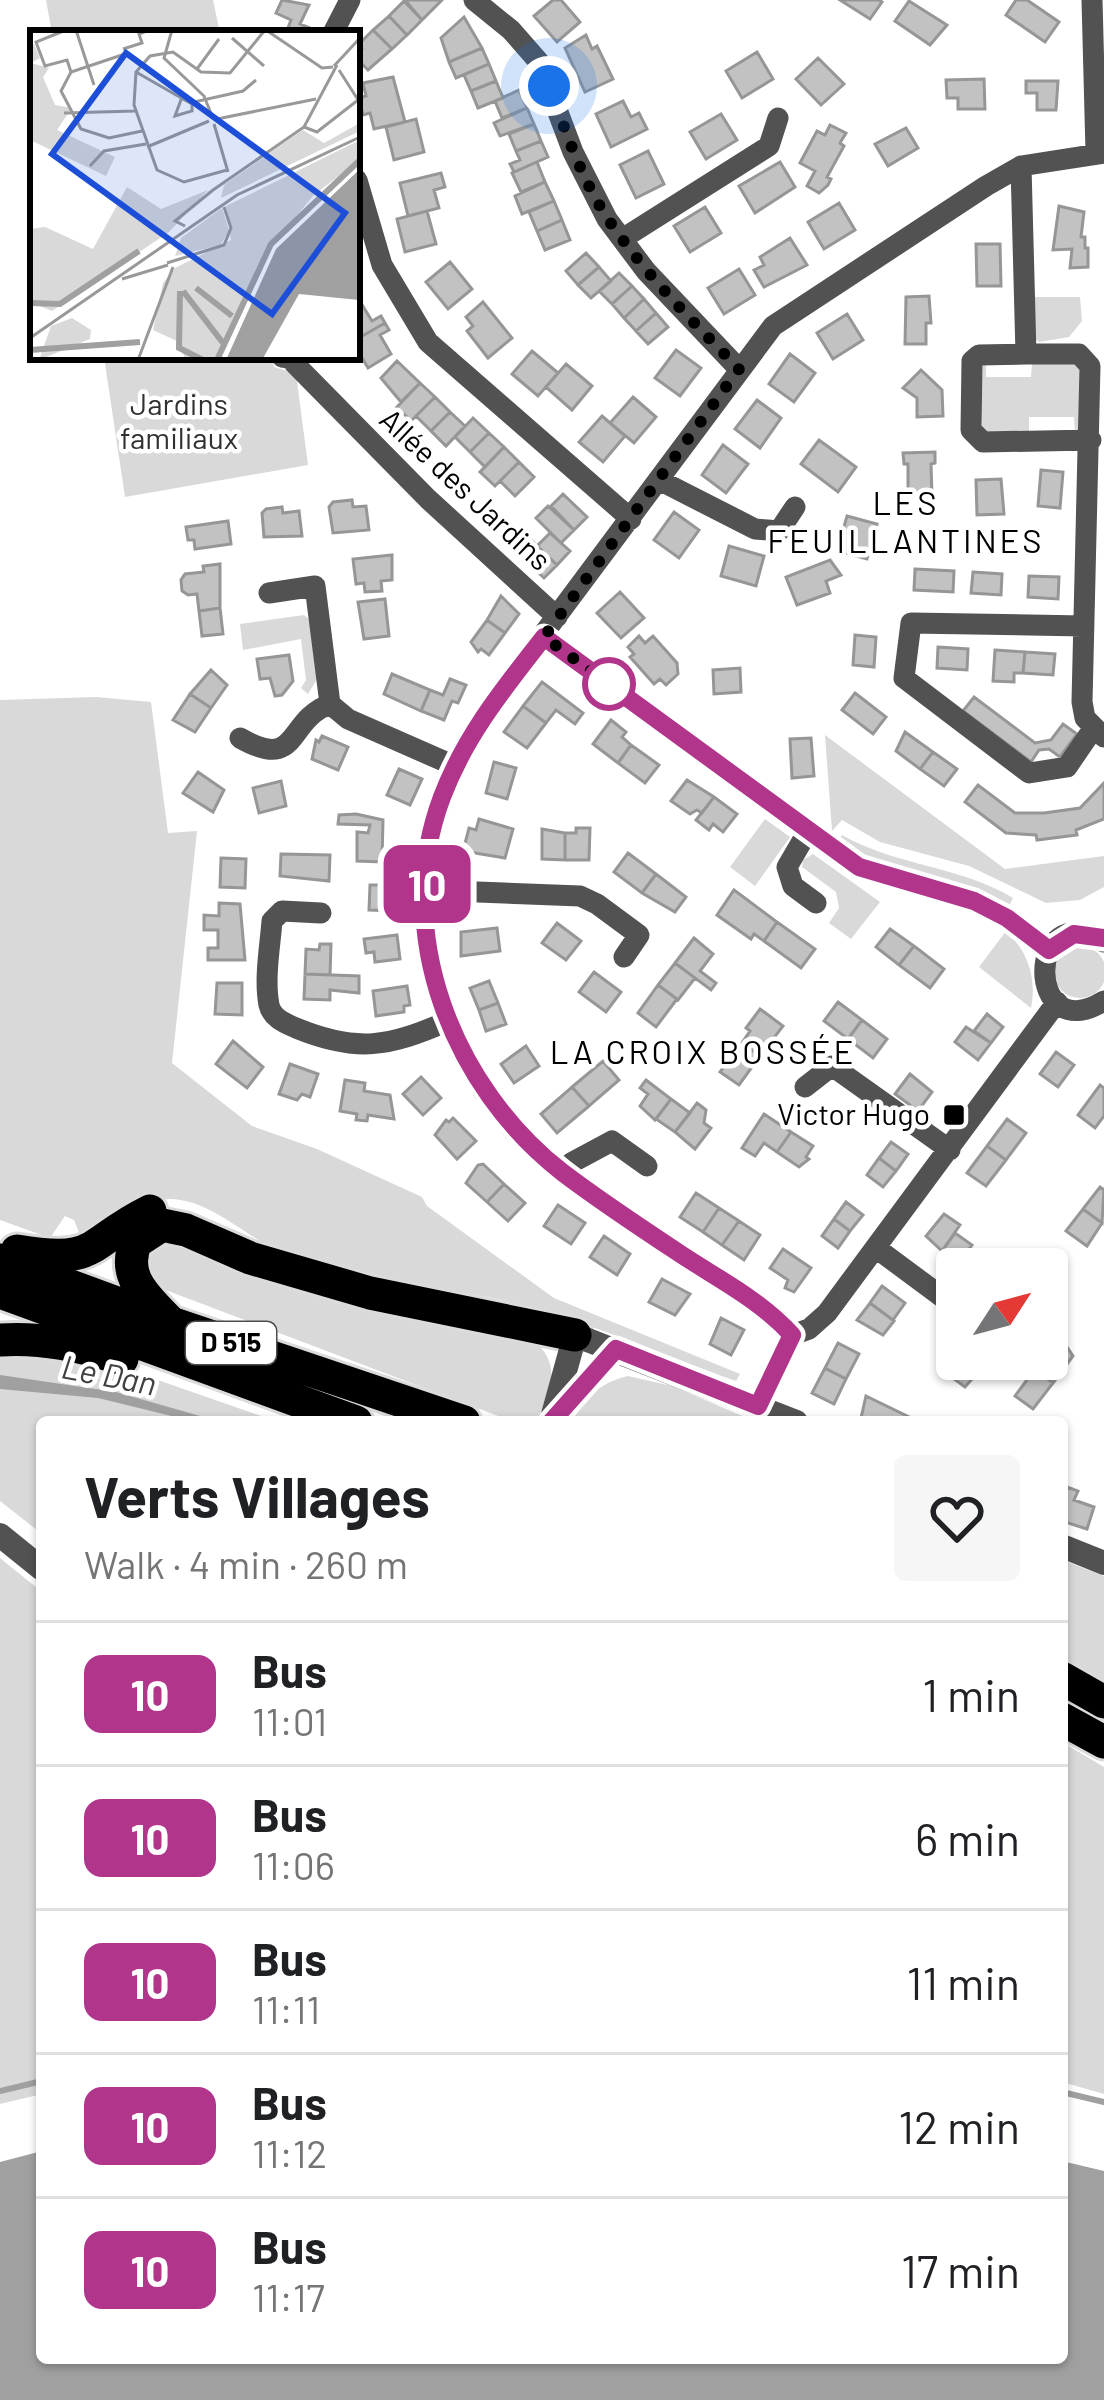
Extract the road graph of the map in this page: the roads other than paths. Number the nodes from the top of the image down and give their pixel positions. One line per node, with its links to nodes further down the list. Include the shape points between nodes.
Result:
1 (350, 0): 4 (street)
2 (474, 0): 9 (street, via 539,62 573,152)
3 (1092, 0): 6 (street)
4 (335, 30)
5 (778, 118): 9 (street, via 769,146)
6 (1100, 153): 7 (street)
7 (1021, 166): 10 (street); 12 (street, via 792,311)
8 (360, 191): 16 (street, via 387,276 428,342)
9 (622, 239): 12 (street)
10 (1026, 354): 13 (street, via 1079,354 1090,366); 13 (street, via 972,361 975,438)
11 (291, 360): 18 (street, Allée des Jardins)
12 (739, 369): 14 (street)
13 (1091, 440): 19 (street)
14 (659, 480): 15 (street, via 755,529 778,530); 16 (street)
15 (795, 507)
16 (631, 519): 18 (street)
17 (269, 593): 21 (street, via 315,586)
18 (557, 617): 20 (street)
19 (1084, 626): 22 (street, via 1082,702); 22 (street, via 911,623 904,678 1029,773 1067,767)
20 (544, 637): 24 (street, via 480,719); 25 (street)
21 (330, 704): 23 (street, via 311,711 280,750 264,752); 24 (street)
22 (1098, 733)
23 (240, 738)
24 (455, 766): 26 (street, via 432,834)
25 (808, 831): 27 (street, via 787,867 793,886); 30 (street, via 859,867 974,901)
26 (426, 890): 31 (street, via 580,896 638,935); 34 (street, via 430,957)
27 (816, 903)
28 (321, 914): 34 (street, via 282,910 272,921 269,1004 276,1017 347,1045 376,1046)
29 (1104, 941): 30 (street, via 1074,934)
30 (1049, 950): 33 (street, via 1042,977)
31 (624, 957)
32 (1104, 1001): 33 (street, via 1076,1009)
33 (1057, 1002): 36 (street)
34 (448, 1021): 38 (street, via 494,1107)
35 (805, 1088): 36 (street, via 832,1066)
36 (950, 1150): 39 (street)
37 (647, 1166): 38 (street, via 612,1141 571,1163)
38 (566, 1175): 46 (street, via 757,1301)
39 (876, 1248): 43 (street); 46 (street, via 826,1313)
40 (0, 1256): 41 (highway, via 77,1256 152,1210 179,1208); 44 (highway, D 515)
41 (285, 1268): 44 (highway, via 186,1229 154,1227 132,1251 133,1280); 45 (highway)
42 (0, 1292): 51 (highway, D 515)
43 (936, 1292)
44 (171, 1323): 52 (highway, D 515)
45 (575, 1335): 48 (street); 53 (street)
46 (792, 1335): 49 (street)
47 (0, 1340): 50 (highway, via 84,1347)
48 (616, 1349): 49 (street); 54 (street)
49 (758, 1406): 55 (street)
50 (333, 1416)
51 (340, 1416)
52 (446, 1416)
53 (553, 1416)
54 (556, 1416)
55 (782, 1416)
56 (0, 1535): 58 (street)
57 (1068, 1549): 59 (street)
58 (36, 1563)
59 (1104, 1564)
60 (1068, 1681): 61 (highway)
61 (1104, 1702)
62 (1068, 1722): 63 (highway)
63 (1104, 1742)

